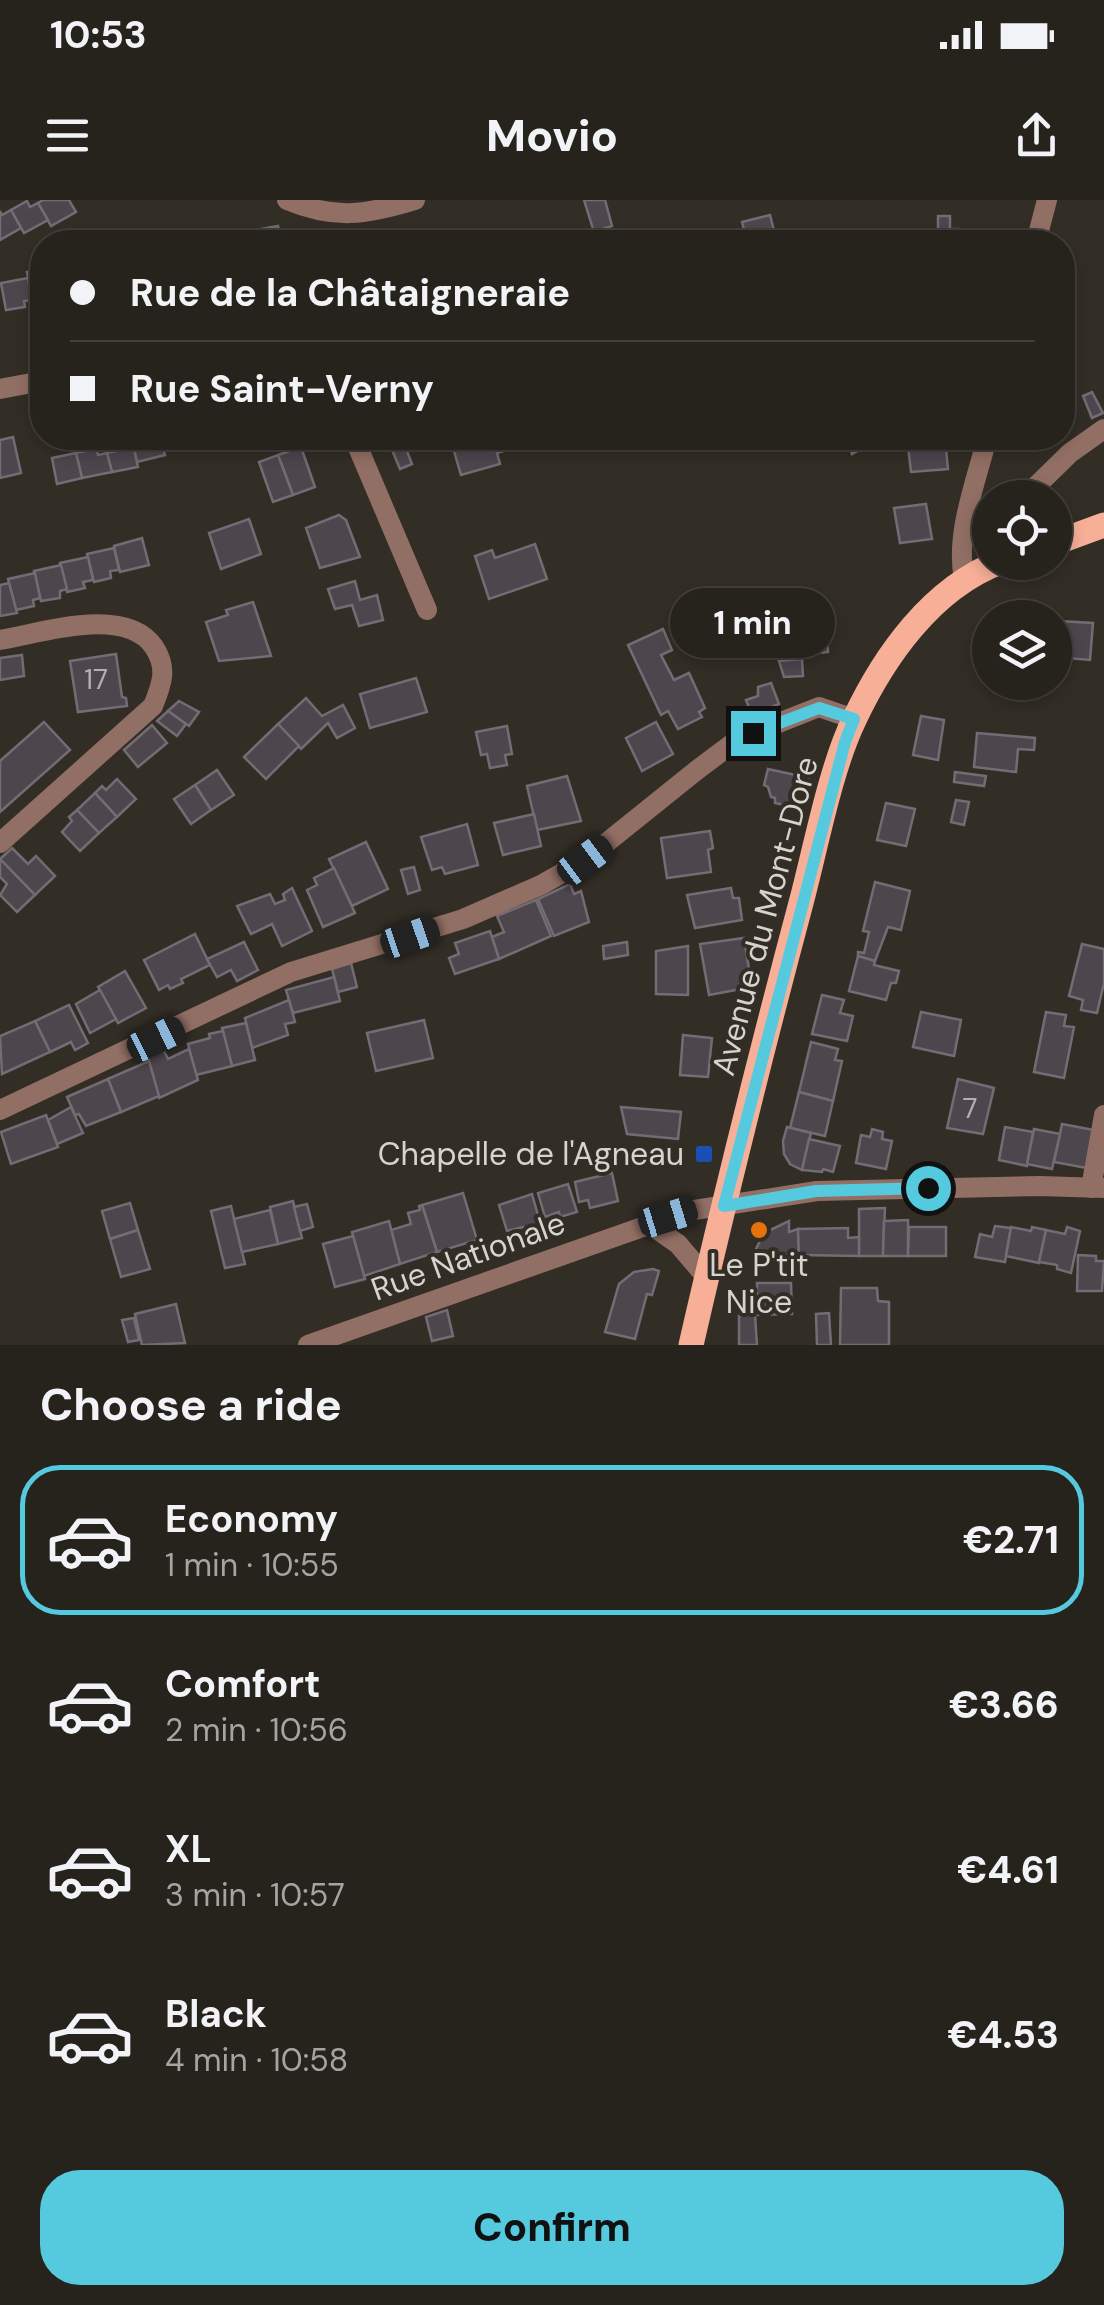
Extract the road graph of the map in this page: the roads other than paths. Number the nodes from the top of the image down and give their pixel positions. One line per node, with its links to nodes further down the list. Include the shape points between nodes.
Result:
1 (286, 200): 2 (street, via 351,215)
2 (416, 200)
3 (1047, 200): 4 (street)
4 (1039, 230)
5 (30, 383): 6 (street)
6 (0, 389)
7 (1104, 428): 8 (street)
8 (1075, 449)
9 (359, 450): 17 (street)
10 (984, 450): 16 (street, via 963,538)
11 (1074, 450): 12 (street)
12 (1042, 480)
13 (1104, 525): 14 (main road)
14 (1072, 537)
15 (972, 575): 16 (main road, Avenue du Mont-Dore)
16 (964, 579): 19 (main road, Avenue du Mont-Dore, via 920,618)
17 (427, 610)
18 (0, 640): 20 (street, via 90,624 123,626 153,646 163,682 153,706)
19 (854, 719): 21 (street, via 819,708 753,733 585,860 541,884 463,919 292,972); 24 (main road, Avenue du Mont-Dore)
20 (0, 843)
21 (0, 1110)
22 (1104, 1114): 23 (street)
23 (1098, 1188): 24 (street, Rue Nationale, via 816,1191)
24 (724, 1206): 25 (street, Rue Nationale); 26 (main road, Avenue du Mont-Dore)
25 (648, 1223): 26 (street, via 678,1244); 27 (street, Rue Nationale)
26 (706, 1278): 28 (main road, Avenue du Mont-Dore)
27 (308, 1345)
28 (691, 1345)

